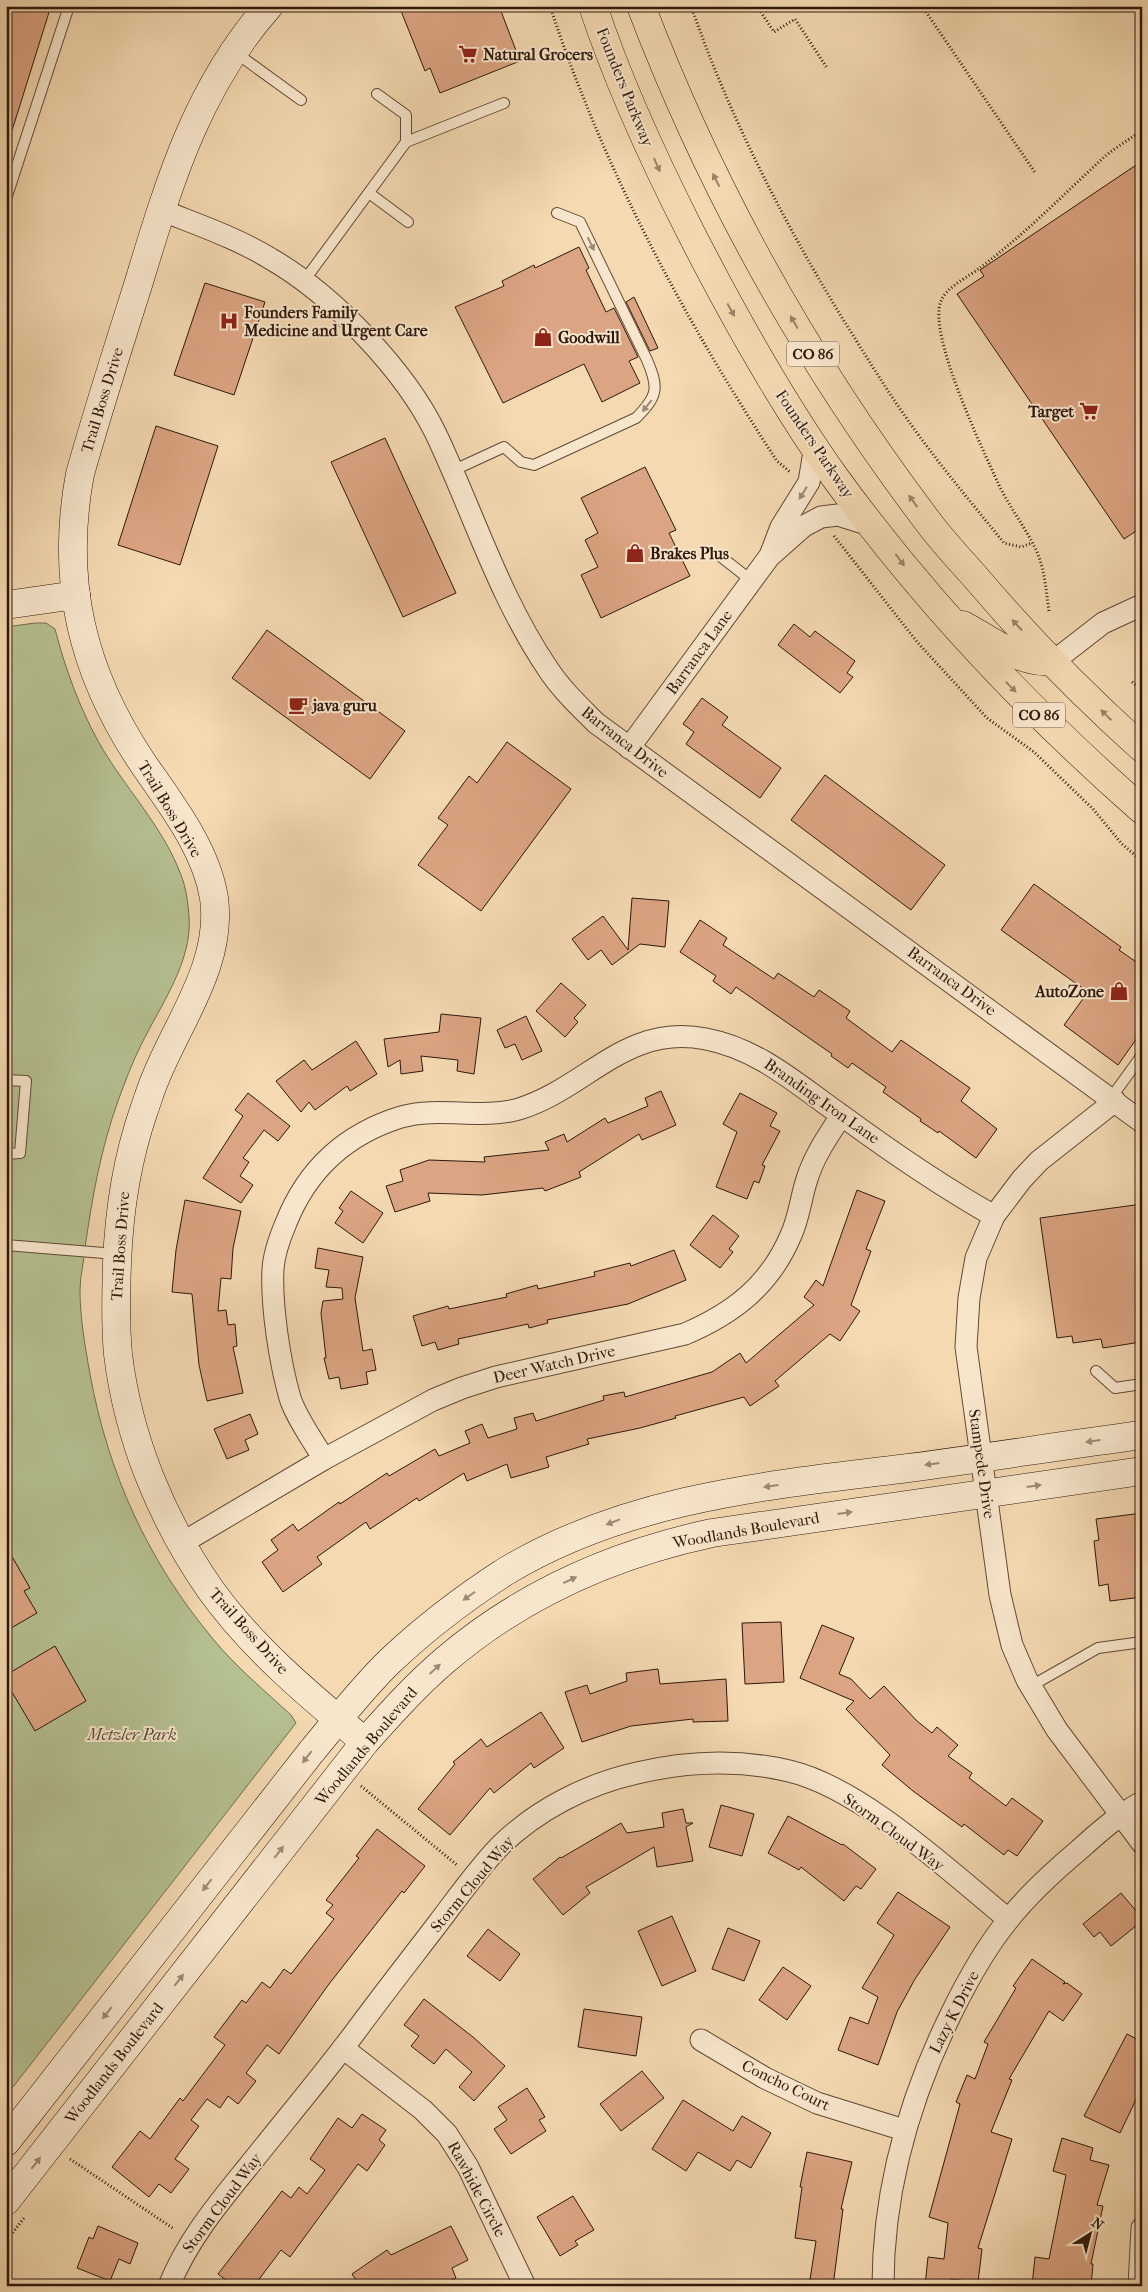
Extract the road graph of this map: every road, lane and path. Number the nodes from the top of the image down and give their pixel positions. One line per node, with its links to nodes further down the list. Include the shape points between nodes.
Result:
1 (69, 6): 18 (lane)
2 (269, 6): 9 (street, Trail Boss Drive)
3 (550, 6): 25 (path, via 600,139 693,327 777,461)
4 (593, 6): 23 (highway, Founders Parkway / CO 86, one-way to 23, via 618,75 660,172 730,310)
5 (641, 6): 37 (highway, CO 86, one-way to 5, via 934,529 832,388 756,258 702,153)
6 (691, 6): 28 (path, via 709,57 758,168 872,367 928,448 1004,543 1021,547)
7 (757, 6): 10 (path, via 774,32 795,19)
8 (922, 6): 16 (path)
9 (233, 51): 12 (lane); 19 (street, Trail Boss Drive, via 204,100)
10 (827, 68)
11 (377, 94): 15 (lane, via 406,115)
12 (301, 100)
13 (504, 103): 15 (lane)
14 (1142, 130): 28 (path, via 1103,158 940,301 941,338 948,363 999,485)
15 (406, 142): 17 (lane)
16 (1036, 174)
17 (369, 193): 21 (lane); 22 (lane)
18 (6, 199)
19 (161, 210): 22 (street, Barranca Drive, via 237,241); 32 (street, Trail Boss Drive, via 80,474 72,535)
20 (557, 213): 24 (lane, one-way to 24, via 580,222 647,360 654,377 655,394 636,418 534,465 521,462 504,447)
21 (408, 222)
22 (304, 281): 24 (street, Barranca Drive, via 378,350 400,378 435,432)
23 (815, 446): 26 (highway, Founders Parkway / CO 86); 30 (street, Barranca Lane, one-way to 30, via 809,482 781,527)
24 (452, 471): 40 (street, Barranca Drive, via 502,587 544,664 572,700)
25 (791, 473)
26 (873, 526): 30 (street, Barranca Lane, via 848,517 826,516 804,526); 36 (highway, Founders Parkway / CO 86, one-way to 36)
27 (828, 529): 43 (path, via 918,643 987,718 1034,752 1093,809 1122,844)
28 (1032, 543): 35 (path, via 1043,571)
29 (720, 556): 31 (lane)
30 (769, 557): 31 (street, Barranca Lane)
31 (752, 581): 40 (street, Barranca Lane)
32 (76, 595): 33 (street); 52 (street, Trail Boss Drive, via 94,672 109,708 196,847 214,898 215,920 206,967 156,1076 129,1162 120,1206)
33 (6, 605)
34 (1142, 605): 37 (street, via 1103,623)
35 (1049, 611)
36 (943, 613): 37 (highway, via 1017,654 1033,660); 42 (highway, Founders Parkway / CO 86, one-way to 42, via 991,667 1077,753)
37 (1050, 661): 41 (highway, CO 86, one-way to 37)
38 (1132, 682): 39 (path)
39 (1142, 690)
40 (629, 748): 46 (street, Barranca Drive)
41 (1142, 748)
42 (1142, 810)
43 (1142, 860)
44 (1142, 1056): 46 (lane)
45 (6, 1080): 49 (lane, via 26,1081 20,1153)
46 (1113, 1100): 48 (street, Barranca Drive); 50 (street, Stampede Drive, via 1039,1161)
47 (842, 1116): 50 (street, Branding Iron Lane, via 959,1197); 57 (street, Deer Watch Drive, via 819,1149 807,1178 792,1234 776,1264 740,1304 720,1318 685,1334 496,1377 462,1388 433,1400); 57 (street, Branding Iron Lane, via 769,1062 739,1049 708,1039 659,1037 639,1043 544,1098 518,1109 404,1116 371,1128 344,1144 323,1162 291,1209 279,1238 273,1269 275,1307 291,1400)
48 (1142, 1122)
49 (6, 1154)
50 (994, 1216): 56 (street, Stampede Drive, via 976,1258 966,1347)
51 (6, 1245): 52 (lane)
52 (118, 1254): 60 (street, Trail Boss Drive, via 118,1344 127,1402 141,1455 160,1503)
53 (1096, 1372): 54 (lane, via 1115,1388)
54 (1142, 1384)
55 (1142, 1435): 56 (street, one-way to 56)
56 (980, 1458): 59 (street, Stampede Drive); 63 (street, one-way to 63, via 706,1497 633,1515 580,1535 505,1572 444,1614 389,1662)
57 (324, 1459): 60 (street, Deer Watch Drive)
58 (1142, 1471): 59 (street, Woodlands Boulevard, one-way to 58)
59 (986, 1494): 62 (street, Stampede Drive, via 1006,1627); 64 (street, Woodlands Boulevard, one-way to 59, via 421,1682 461,1648 522,1606 599,1566 674,1541 712,1533)
60 (182, 1544): 63 (street, Trail Boss Drive, via 211,1590 248,1634 288,1676)
61 (1142, 1642): 62 (lane, via 1098,1648)
62 (1031, 1686): 69 (street, Stampede Drive, via 1057,1730)
63 (338, 1719): 64 (street, Trail Boss Drive); 76 (street, one-way to 76)
64 (365, 1742): 78 (street, Woodlands Boulevard, one-way to 64)
65 (367, 1778): 66 (path)
66 (361, 1786): 67 (path); 71 (path)
67 (355, 1794)
68 (1142, 1802): 69 (street, Lazy K Drive)
69 (1120, 1814): 70 (street, Stampede Drive); 72 (street, Lazy K Drive, via 1061,1865)
70 (1142, 1843)
71 (457, 1865)
72 (1008, 1919): 74 (street, Storm Cloud Way, via 915,1843 863,1805 828,1787 792,1772 752,1764 714,1762 664,1767 618,1777 532,1818 499,1847 468,1884); 75 (street, Lazy K Drive, via 958,1998 921,2081)
73 (700, 2040): 75 (street, Concho Court, via 765,2078 817,2103)
74 (342, 2048): 81 (street, Storm Cloud Way, via 192,2239); 82 (street, Rawhide Circle, via 423,2110 447,2134 468,2167)
75 (904, 2130): 83 (street, Lazy K Drive, via 886,2233)
76 (6, 2142)
77 (70, 2159): 80 (path)
78 (6, 2202)
79 (1142, 2228): 84 (street)
80 (174, 2229)
81 (169, 2286)
82 (525, 2286)
83 (883, 2286)
84 (1139, 2286)

